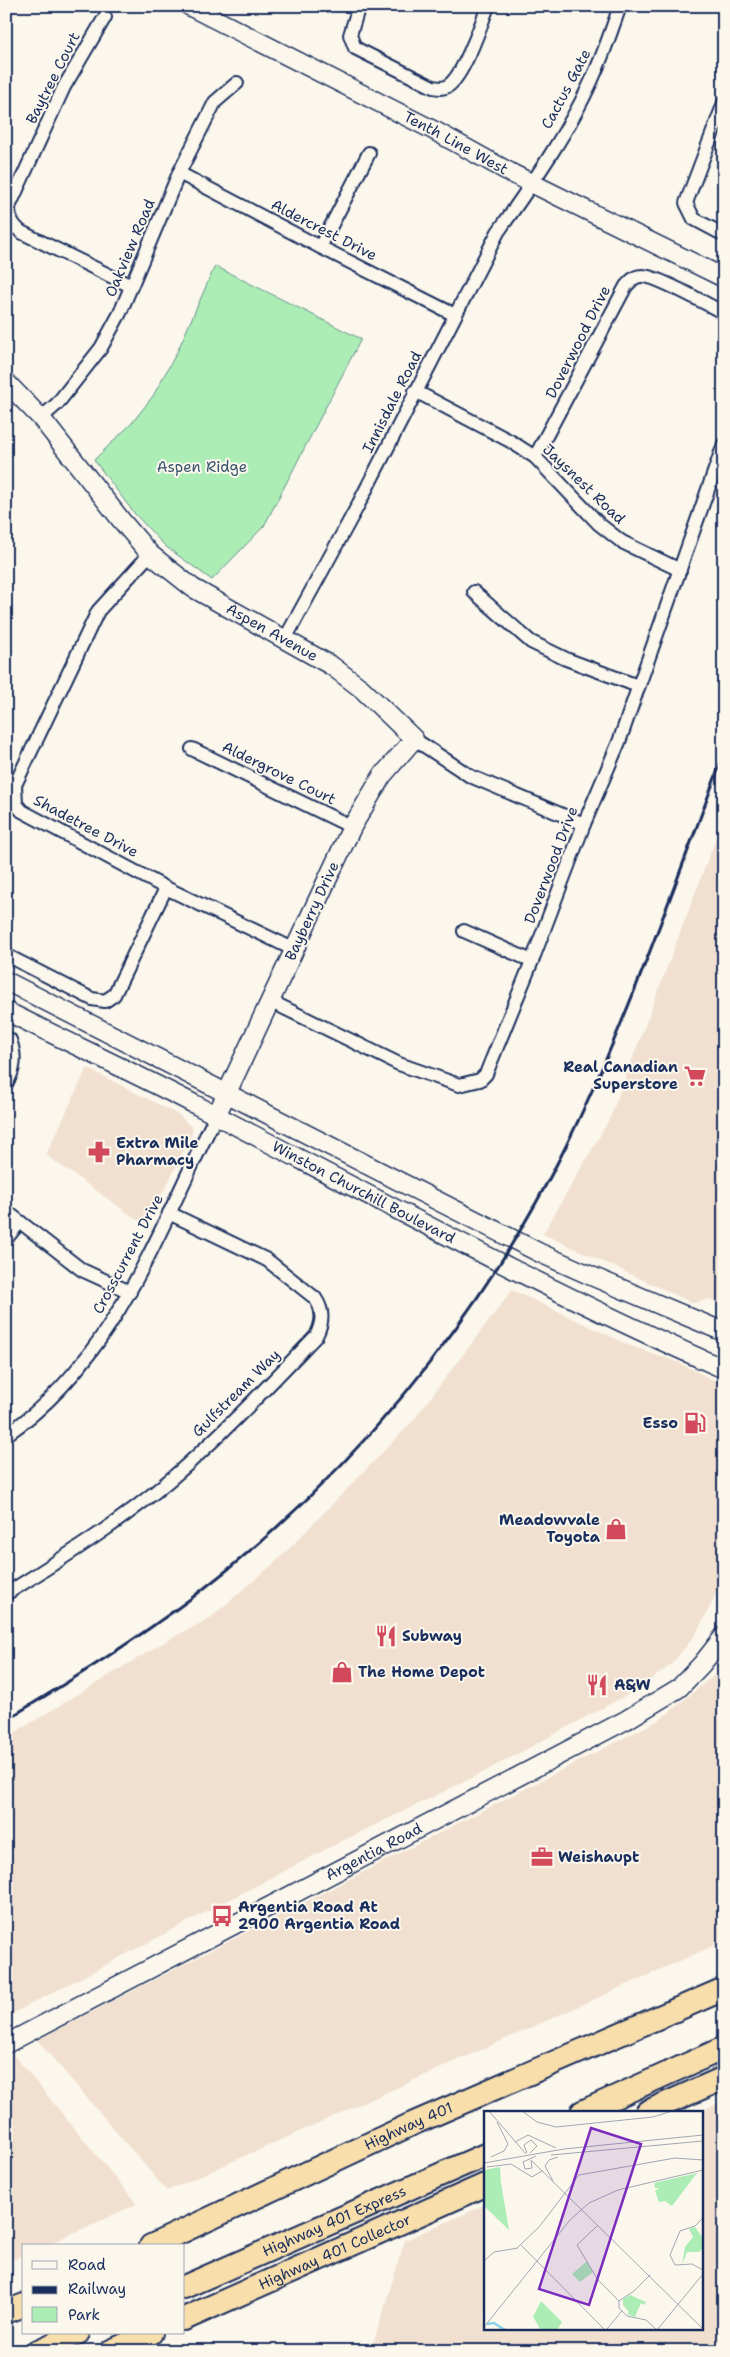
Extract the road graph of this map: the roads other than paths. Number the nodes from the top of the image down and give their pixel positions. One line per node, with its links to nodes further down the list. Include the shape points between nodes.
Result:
1 (188, 6): 10 (street, Tenth Line West)
2 (359, 6): 3 (street, via 350,35 355,48 440,88 453,81 472,50)
3 (488, 6)
4 (620, 6): 10 (street, Cactus Gate, via 590,84)
5 (106, 17): 14 (street, Baytree Court, via 64,87 9,207 9,216 21,232)
6 (237, 83): 9 (street, Oakview Road, via 215,102)
7 (724, 102): 11 (street, via 686,203 694,219)
8 (368, 153): 12 (street)
9 (179, 173): 12 (street, Aldercrest Drive); 14 (street, Oakview Road)
10 (531, 183): 13 (street, Tenth Line West); 16 (street, Innisdale Road, via 498,232)
11 (724, 235)
12 (320, 247): 16 (street, Aldercrest Drive)
13 (724, 278)
14 (131, 286): 19 (street, Oakview Road, via 101,348 57,404)
15 (724, 313): 21 (street, Doverwood Drive, via 643,275 633,278)
16 (455, 315): 18 (street, Innisdale Road)
17 (6, 382): 19 (street, Aspen Avenue)
18 (415, 391): 21 (street, Jaysnest Road); 25 (street, Innisdale Road, via 356,509)
19 (41, 418): 22 (street, Aspen Avenue)
20 (724, 444): 23 (street, Doverwood Drive)
21 (535, 457): 23 (street, Jaysnest Road, via 599,524 622,542)
22 (150, 554): 25 (street, Aspen Avenue, via 193,588); 31 (street, Shadetree Drive, via 98,611 14,793 16,804 22,811)
23 (680, 570): 26 (street, Doverwood Drive)
24 (474, 592): 26 (street, via 531,642)
25 (285, 639): 27 (street, Aspen Avenue, via 332,666 362,689)
26 (638, 686): 29 (street, Doverwood Drive, via 619,742)
27 (414, 739): 29 (street, Aspen Avenue, via 470,776); 30 (street, Bayberry Drive, via 382,776)
28 (192, 749): 30 (street, Aldergrove Court)
29 (584, 824): 35 (street, Doverwood Drive)
30 (352, 827): 33 (street, Bayberry Drive)
31 (166, 888): 33 (street, Shadetree Drive); 34 (street, via 114,995 105,1001 92,999)
32 (464, 931): 35 (street)
33 (294, 950): 37 (street, Bayberry Drive)
34 (6, 955)
35 (532, 961): 37 (street, Doverwood Drive, via 486,1074 480,1080 459,1085 399,1064)
36 (6, 981): 41 (street, Winston Churchill Boulevard)
37 (270, 1001): 41 (street, Bayberry Drive)
38 (6, 1011): 42 (street, Winston Churchill Boulevard)
39 (6, 1038): 40 (street, via 10,1040 15,1054 14,1071)
40 (6, 1084)
41 (227, 1093): 42 (street, Bayberry Drive); 48 (street, Winston Churchill Boulevard, via 540,1252)
42 (216, 1116): 44 (street, Crosscurrent Drive); 49 (street, Winston Churchill Boulevard, via 586,1306)
43 (6, 1211): 45 (street)
44 (170, 1213): 47 (street, Crosscurrent Drive); 51 (street, Gulfstream Way, via 267,1260 315,1298 321,1306 322,1325 316,1336 236,1419 171,1479 96,1536)
45 (20, 1222): 46 (street); 47 (street, via 82,1270)
46 (6, 1238)
47 (130, 1292): 50 (street, Crosscurrent Drive, via 88,1357 37,1411)
48 (724, 1332)
49 (724, 1369)
50 (6, 1435)
51 (6, 1594)
52 (724, 1636): 54 (street, Argentia Road, via 679,1688 626,1720)
53 (724, 1989): 61 (highway, Highway 401, via 412,2124)
54 (6, 2044)
55 (724, 2048): 57 (highway)
56 (721, 2079): 58 (highway)
57 (584, 2111)
58 (649, 2111)
59 (484, 2155): 62 (highway, Highway 401 Express)
60 (484, 2185): 65 (highway, Highway 401 Collector)
61 (155, 2244)
62 (185, 2287)
63 (22, 2305): 64 (highway)
64 (6, 2312)
65 (185, 2319)
66 (76, 2334): 68 (highway)
67 (149, 2334): 69 (highway)
68 (38, 2351)
69 (111, 2351)

